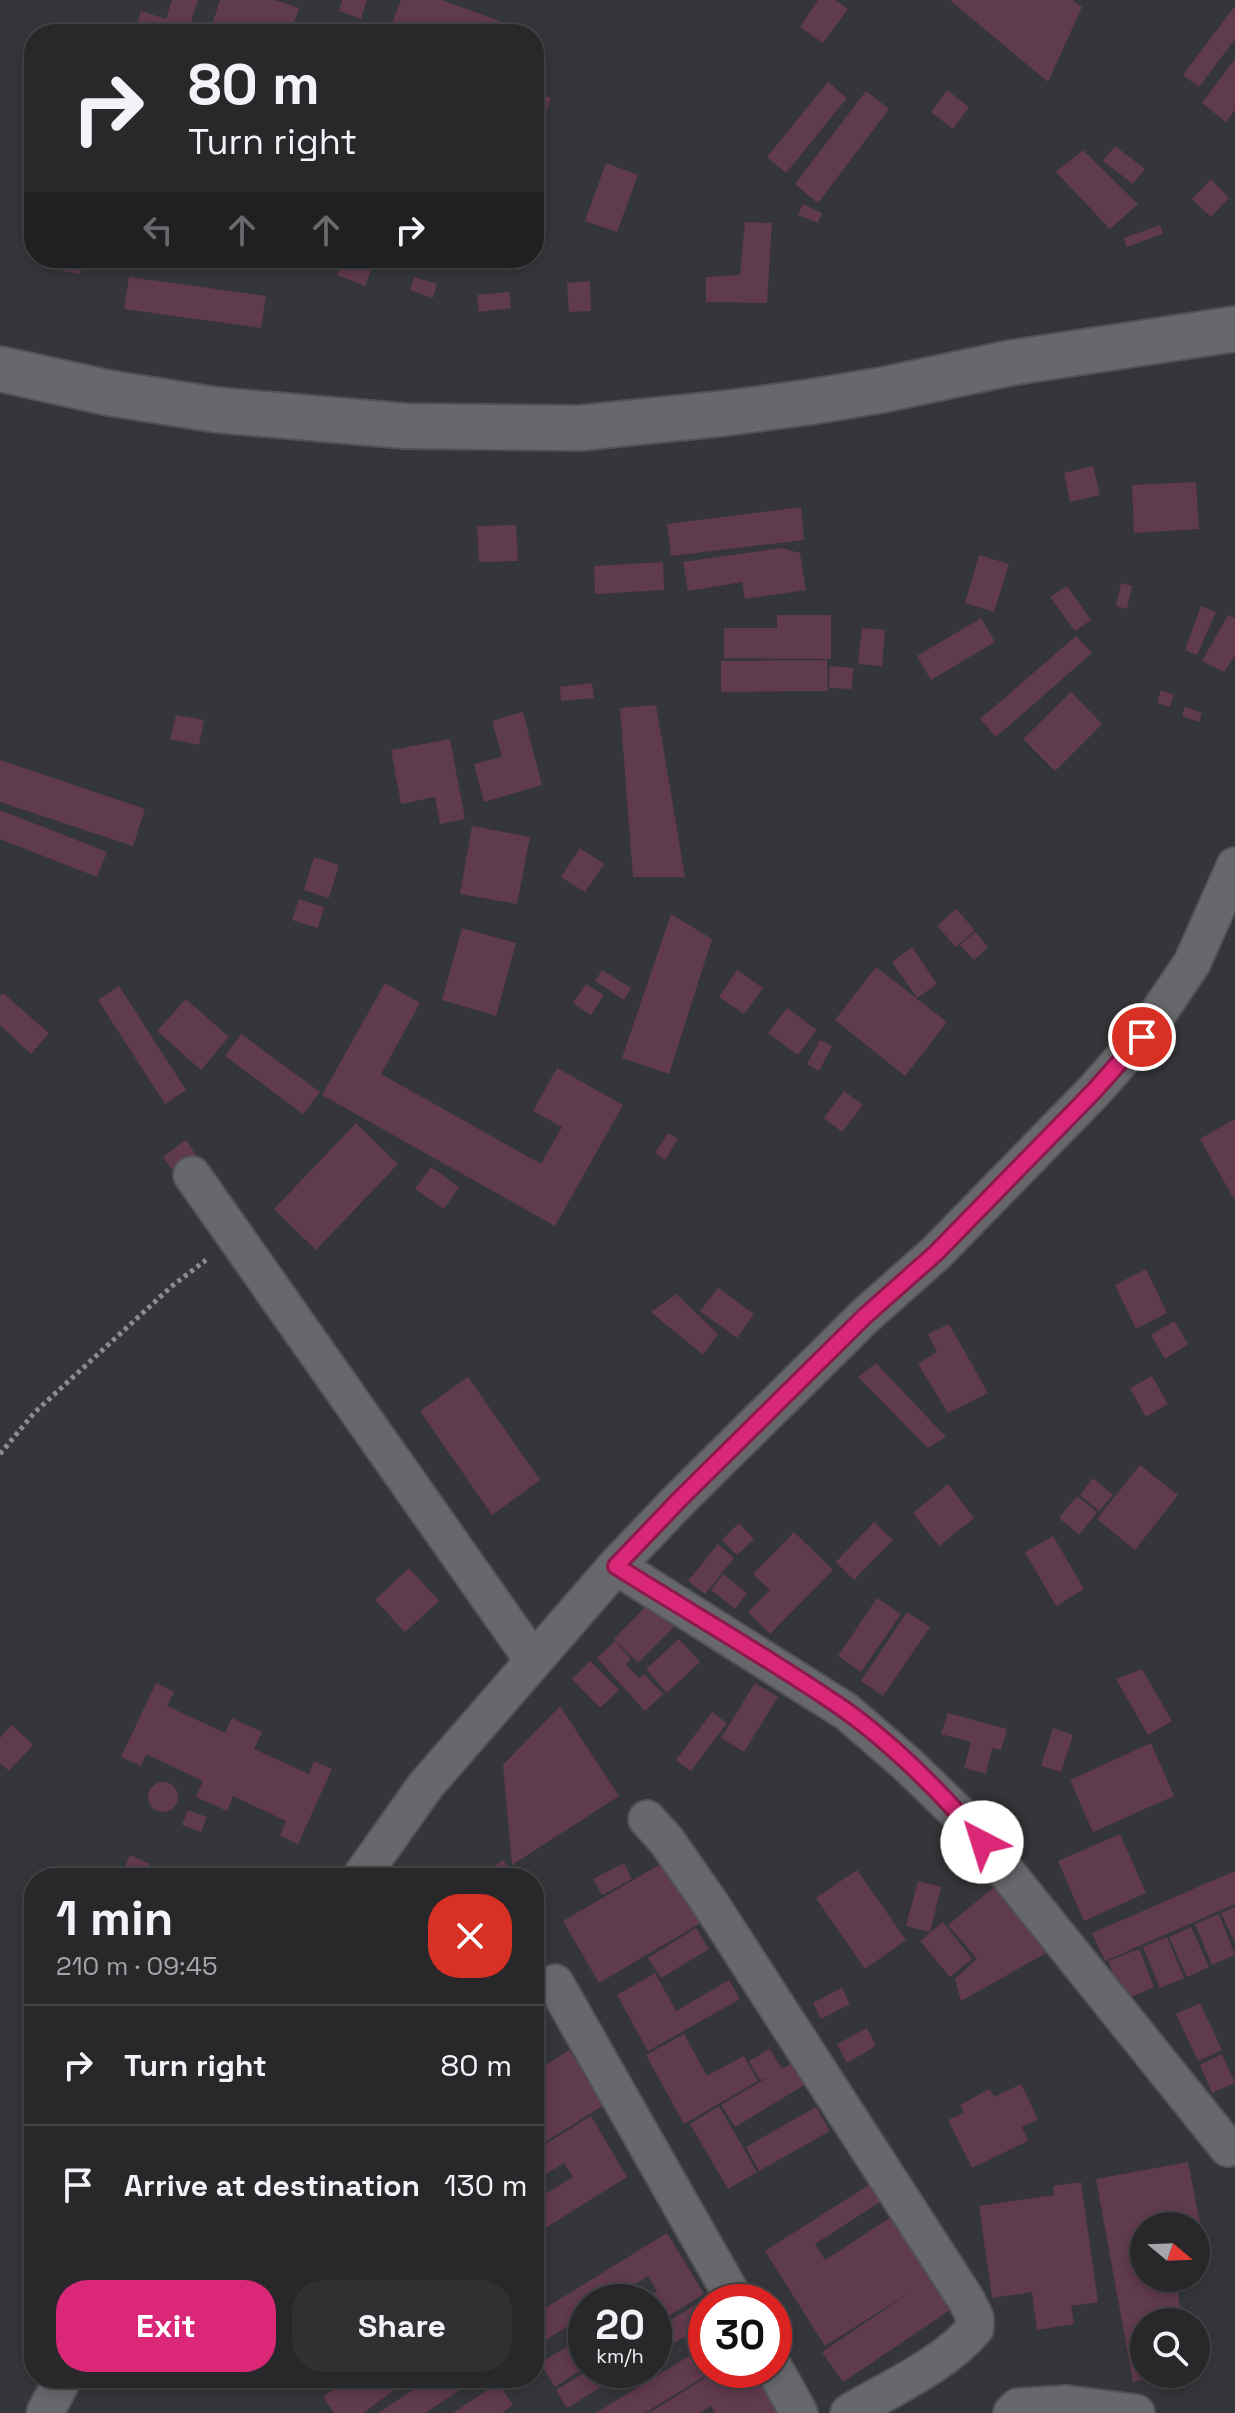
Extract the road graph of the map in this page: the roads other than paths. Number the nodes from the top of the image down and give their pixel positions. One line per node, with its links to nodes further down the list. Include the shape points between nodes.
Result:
1 (1235, 329): 2 (main road, via 1010,363 810,402 580,428 405,426 217,410)
2 (0, 369)
3 (1235, 866): 5 (street, via 1192,963 1142,1037 936,1253 865,1316)
4 (192, 1175): 6 (street)
5 (616, 1566): 6 (street); 10 (street, via 847,1712 907,1764 963,1818)
6 (533, 1660): 8 (street, via 426,1785)
7 (647, 1819): 16 (street, via 710,1903 975,2318 967,2338 941,2359)
8 (367, 1868)
9 (555, 1983): 11 (street)
10 (1228, 2148)
11 (726, 2284)
12 (58, 2388): 14 (street)
13 (785, 2388): 15 (street)
14 (45, 2413)
15 (799, 2413)
16 (849, 2413)
17 (1012, 2413): 18 (street, via 1018,2407 1067,2404)
18 (1136, 2413)

